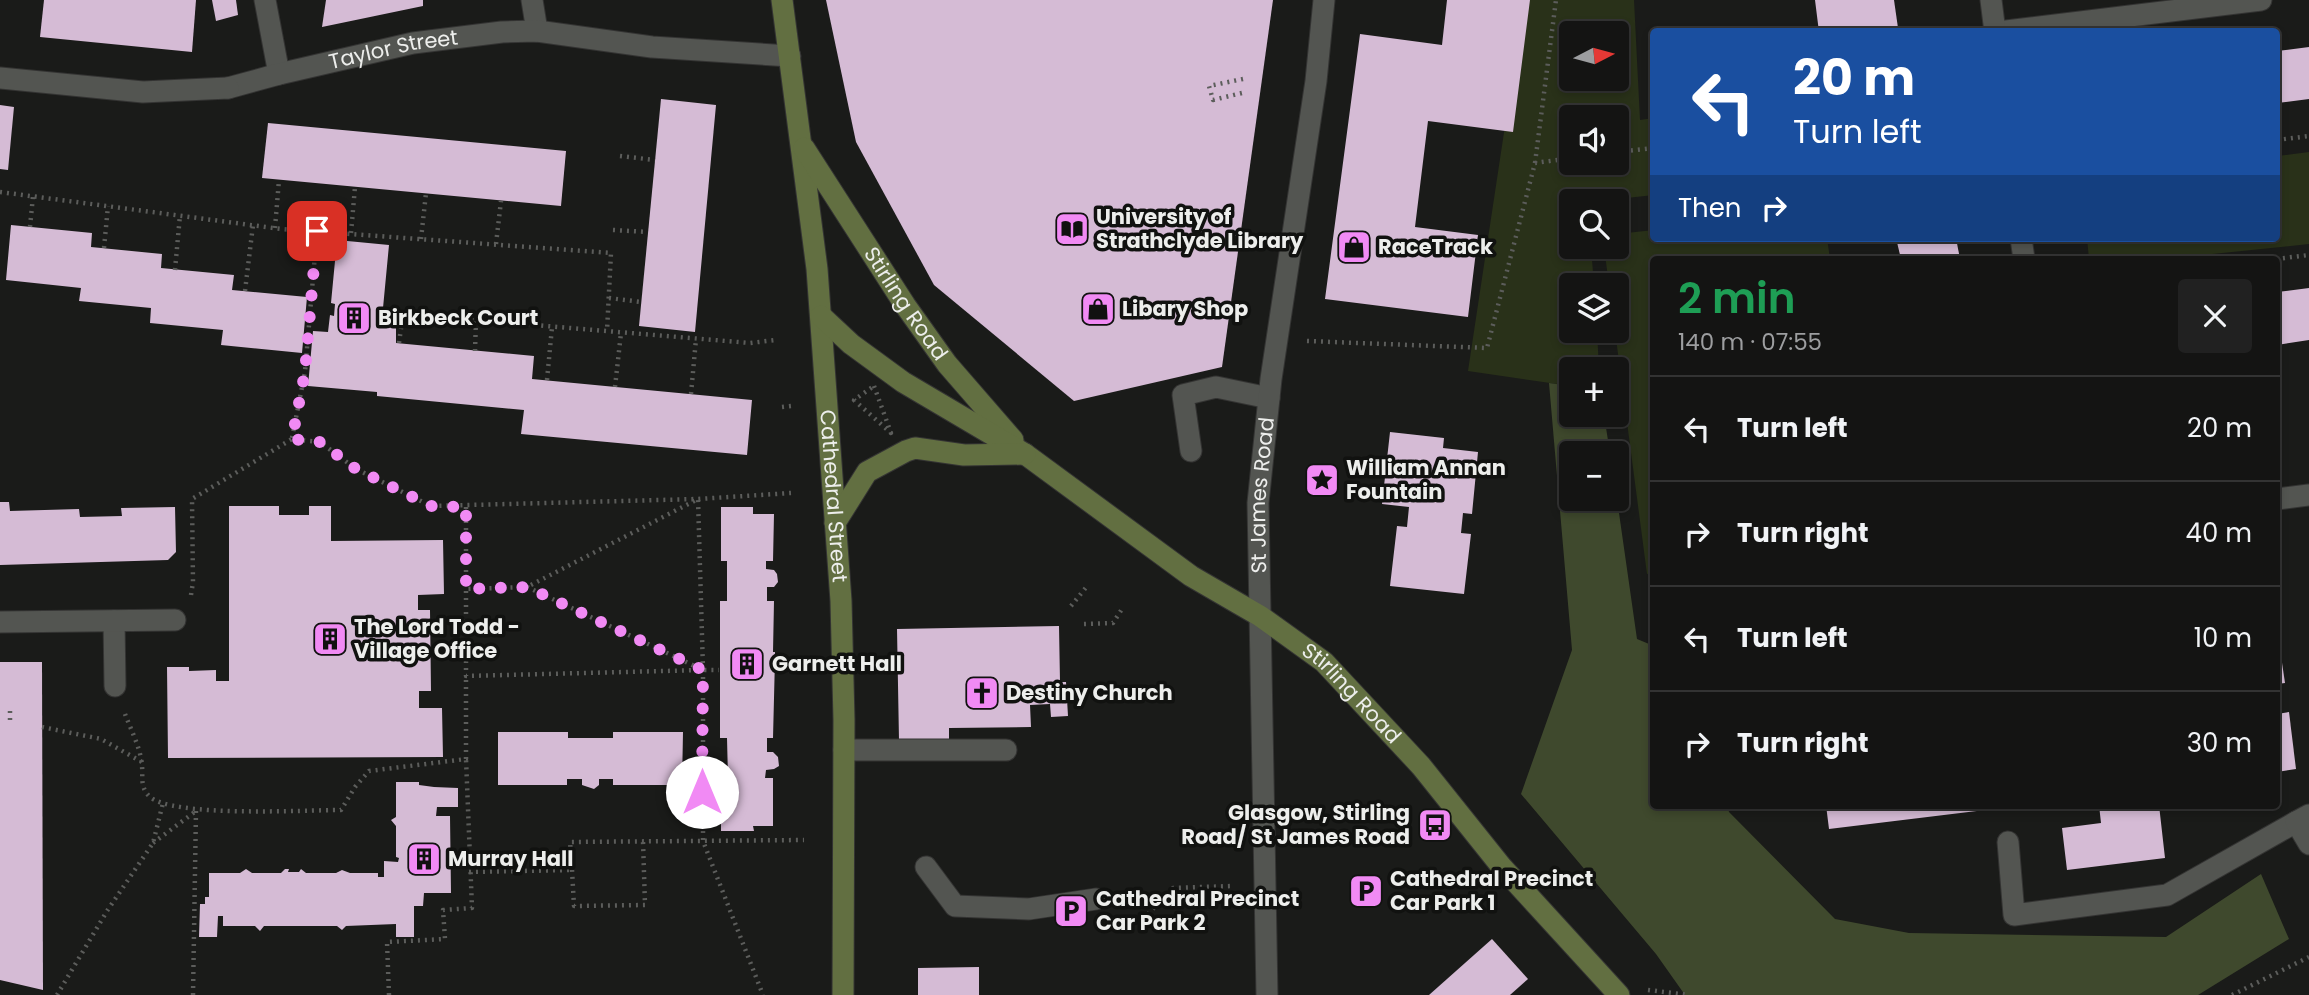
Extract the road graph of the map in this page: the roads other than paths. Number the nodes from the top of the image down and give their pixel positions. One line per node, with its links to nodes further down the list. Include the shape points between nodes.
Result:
1 (265, 0): 11 (street)
2 (532, 0): 9 (street)
3 (782, 0): 10 (street, Cathedral Street)
4 (1324, 0): 15 (street, St James Road)
5 (1991, 0): 7 (street)
6 (2261, 0): 8 (street)
7 (1996, 28)
8 (2030, 28)
9 (537, 31): 10 (street, Taylor Street, via 652,47); 11 (street, Taylor Street, via 413,43)
10 (790, 56): 13 (street, Cathedral Street)
11 (279, 74): 12 (street, Taylor Street, via 228,88 143,92)
12 (0, 78)
13 (800, 140): 14 (street, Cathedral Street); 17 (street, Stirling Road, via 947,364)
14 (821, 316): 17 (street, Stirling Road, via 903,382); 20 (street, Cathedral Street)
15 (1269, 398): 16 (street, via 1216,387 1183,395); 21 (street, St James Road, via 1258,503)
16 (1191, 452)
17 (1025, 454): 20 (street, via 906,451 867,472); 21 (street, Stirling Road, via 1191,576)
18 (2309, 495): 19 (street)
19 (2280, 499)
20 (835, 523): 26 (street, Cathedral Street)
21 (1260, 616): 34 (street, St James Road); 35 (street, Stirling Road, via 1324,662 1421,766 1501,866)
22 (175, 620): 23 (street)
23 (114, 621): 24 (street); 25 (street)
24 (0, 622)
25 (115, 686)
26 (844, 750): 27 (street); 33 (street, Cathedral Street)
27 (1006, 750)
28 (2303, 818): 29 (street, via 2167,895 2014,915); 30 (street)
29 (2008, 842)
30 (2309, 844)
31 (926, 867): 32 (street, via 955,906 1029,909)
32 (1096, 899)
33 (843, 995)
34 (1267, 995)
35 (1619, 995)

